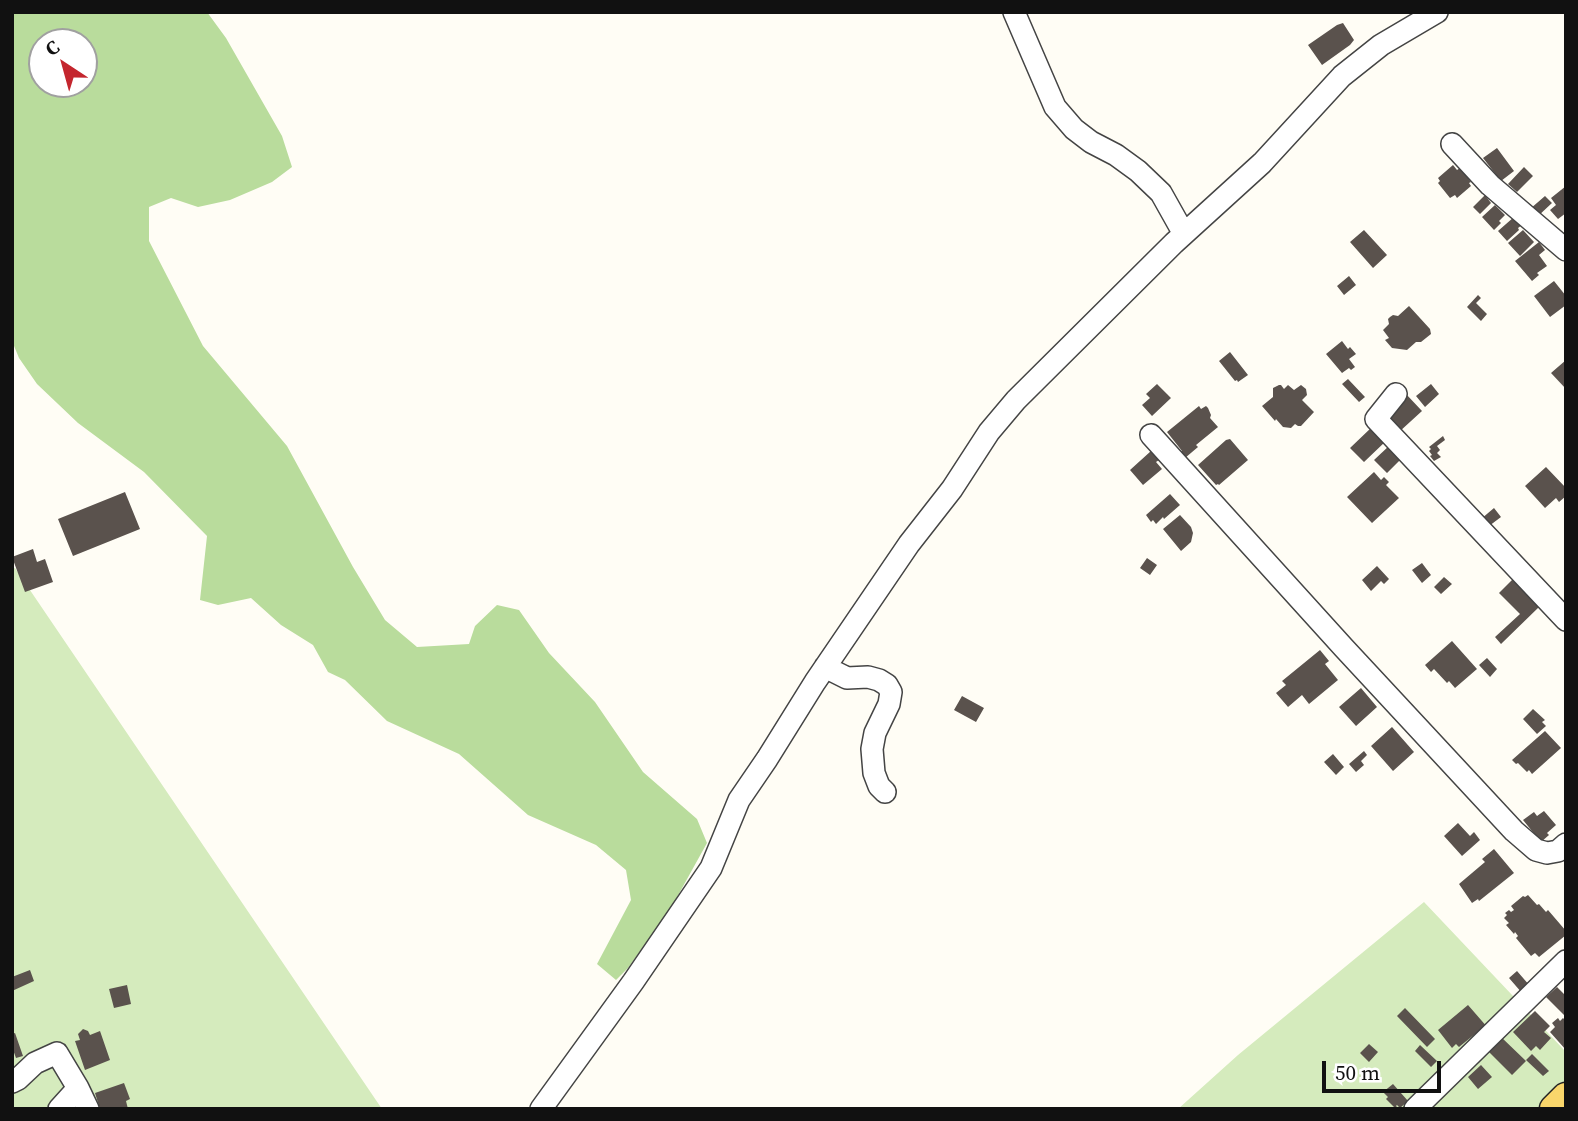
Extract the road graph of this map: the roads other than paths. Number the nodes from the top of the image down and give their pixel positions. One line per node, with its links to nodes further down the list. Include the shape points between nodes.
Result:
1 (1014, 12): 4 (street, via 1055,107 1074,129 1146,178 1161,193)
2 (1437, 12): 4 (street, via 1381,45 1342,76 1262,163)
3 (1452, 144): 5 (street, via 1490,185)
4 (1184, 234): 9 (street, via 989,432)
5 (1566, 250)
6 (1396, 394): 8 (street, via 1376,419)
7 (1151, 435): 11 (street, via 1514,831 1536,850 1547,853)
8 (1566, 620)
9 (825, 667): 10 (street, via 847,677 879,680 891,691 872,749 874,773); 18 (street, via 739,800 711,867)
10 (885, 792)
11 (1566, 844)
12 (1566, 961): 19 (street)
13 (12, 1082): 14 (street, via 35,1063 57,1053)
14 (78, 1088): 16 (street); 17 (street)
15 (1566, 1097): 20 (main road)
16 (59, 1109)
17 (88, 1109)
18 (541, 1109)
19 (1415, 1109)
20 (1554, 1109)

